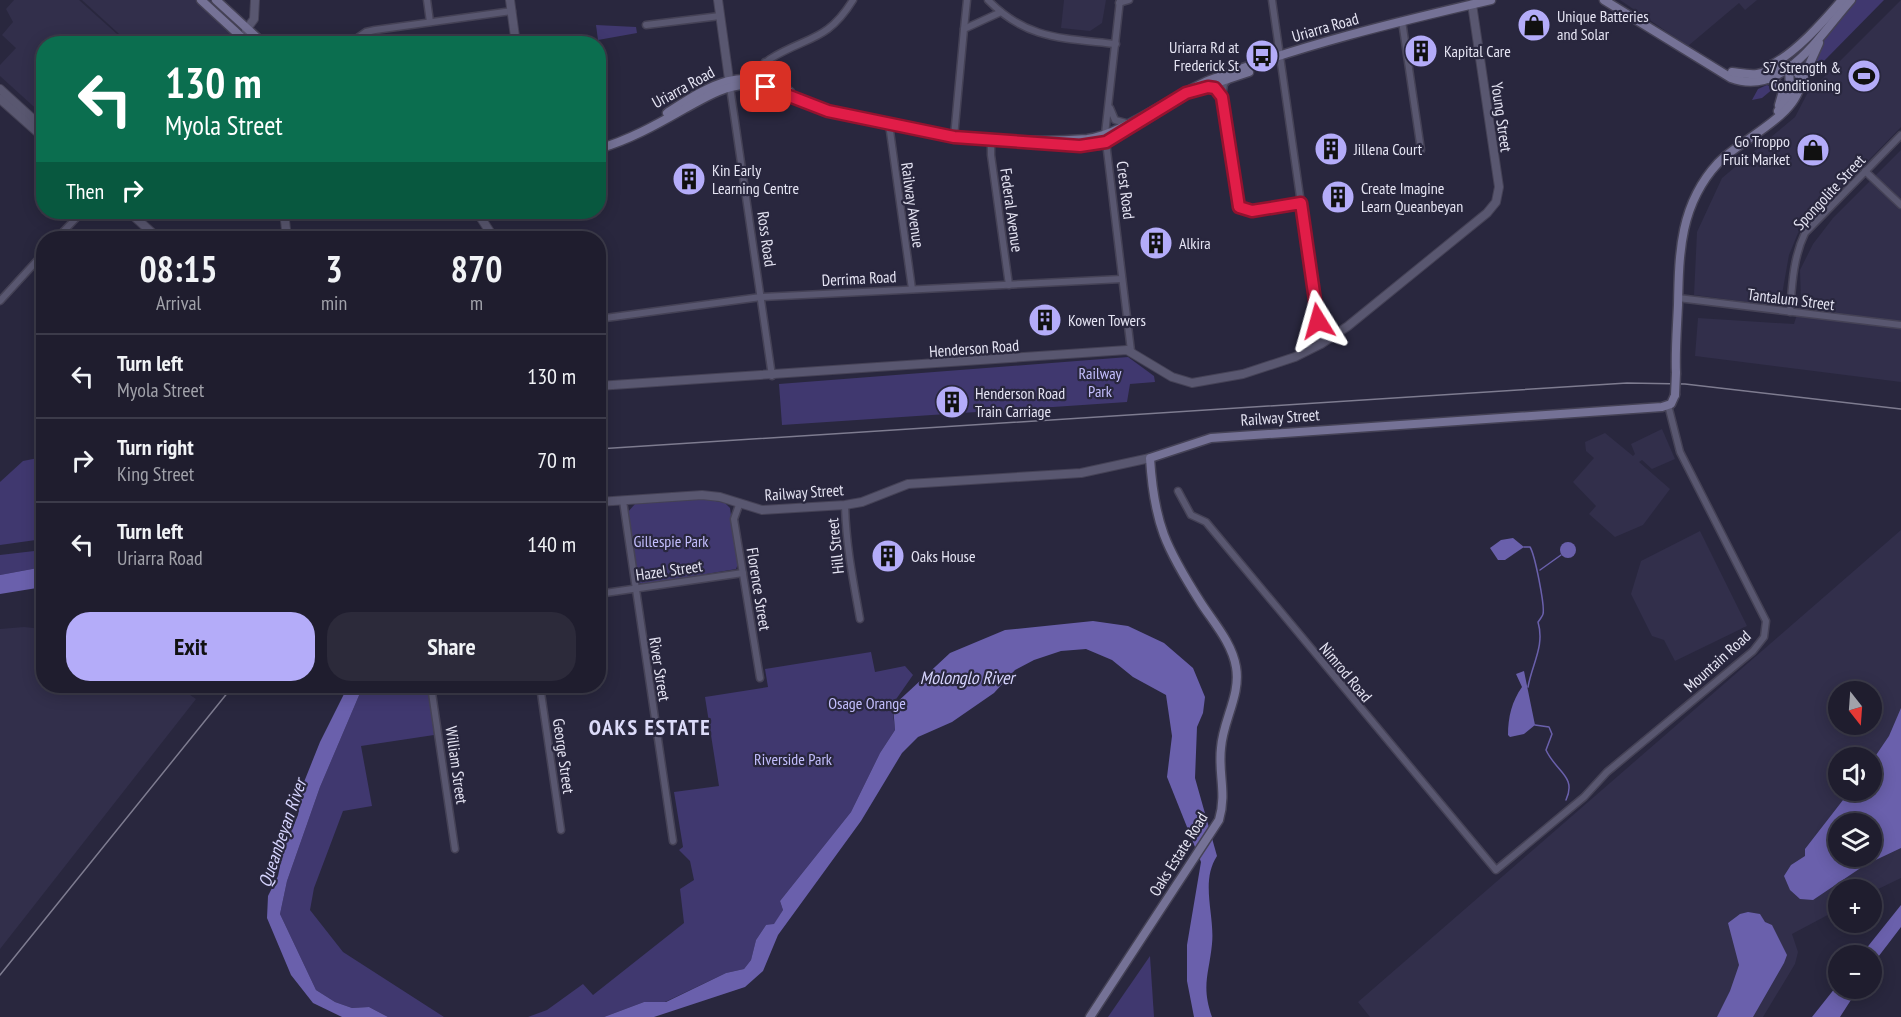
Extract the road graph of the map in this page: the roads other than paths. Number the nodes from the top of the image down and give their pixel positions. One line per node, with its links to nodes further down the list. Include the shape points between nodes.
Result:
1 (201, 0): 27 (main road)
2 (216, 0): 28 (main road)
3 (255, 0): 29 (street, via 254,19)
4 (427, 0): 21 (street)
5 (510, 0): 17 (street)
6 (718, 0): 19 (street, Ross Road)
7 (853, 0): 34 (street, via 841,19 826,32)
8 (967, 0): 26 (street)
9 (988, 0): 18 (street)
10 (1129, 0): 14 (street)
11 (1272, 0): 33 (street)
12 (1491, 0): 16 (main road, Uriarra Road)
13 (1604, 0): 35 (main road)
14 (1120, 1): 32 (street, Crest Road)
15 (1846, 2): 24 (main road); 36 (main road); 43 (main road, via 1838,21 1814,49)
16 (1472, 4): 20 (main road, Uriarra Road); 81 (street, Young Street, via 1498,197 1486,213 1430,260)
17 (512, 11): 21 (street); 31 (street)
18 (1001, 12): 22 (street); 23 (street)
19 (720, 16): 25 (street); 42 (street, Ross Road)
20 (1402, 21): 33 (main road, Uriarra Road); 63 (street)
21 (430, 22): 30 (street)
22 (983, 22): 23 (street); 26 (street)
23 (1012, 22): 32 (street, via 1047,36)
24 (1822, 23): 36 (main road, via 1794,54); 37 (main road, via 1775,63)
25 (646, 25)
26 (964, 28): 59 (street)
27 (241, 36)
28 (242, 36)
29 (244, 36)
30 (360, 36)
31 (515, 36)
32 (1116, 44): 50 (street, Crest Road)
33 (1277, 58): 40 (main road, Uriarra Road); 46 (main road, Uriarra Road, via 1206,82); 65 (street)
34 (766, 62): 38 (street); 41 (street, via 766,76)
35 (1711, 67): 37 (main road); 39 (main road, via 1738,80)
36 (1790, 68): 37 (main road, via 1756,74); 39 (main road); 43 (main road, via 1799,75); 52 (main road, via 1788,99)
37 (1732, 72)
38 (750, 78): 41 (main road, Uriarra Road); 42 (main road, Uriarra Road)
39 (1769, 79): 52 (main road, via 1779,84 1783,95)
40 (1228, 80): 44 (main road, Uriarra Road); 47 (street)
41 (772, 82): 51 (main road, Uriarra Road)
42 (730, 83): 51 (main road, Uriarra Road, via 766,87); 62 (main road, Uriarra Road, via 632,137); 75 (street, Ross Road)
43 (1800, 86): 56 (main road, via 1789,108)
44 (1208, 87): 46 (main road, Uriarra Road); 47 (street, via 1217,89)
45 (0, 89): 53 (street)
46 (1186, 93): 49 (main road, Uriarra Road)
47 (1222, 97): 65 (street, via 1237,201 1243,209 1252,211)
48 (0, 99): 57 (street)
49 (1170, 102): 54 (main road, Uriarra Road); 60 (main road, Uriarra Road)
50 (1109, 105): 54 (street, via 1115,120); 60 (street, Crest Road)
51 (816, 108): 55 (main road, Uriarra Road)
52 (1767, 120): 56 (main road)
53 (36, 122)
54 (1128, 122): 60 (main road, Uriarra Road)
55 (889, 124): 59 (main road, Uriarra Road); 74 (street, Railway Avenue)
56 (1757, 130): 76 (main road, via 1718,163 1690,205 1680,244)
57 (36, 131)
58 (1901, 135): 64 (street, Spongolite Street)
59 (954, 137): 61 (main road, Uriarra Road)
60 (1106, 138): 61 (main road, Uriarra Road); 72 (street, Crest Road)
61 (991, 139): 73 (street, Federal Avenue)
62 (606, 144)
63 (1421, 150)
64 (1865, 171): 66 (street); 78 (street, Spongolite Street, via 1805,232 1793,272)
65 (1301, 203): 81 (street)
66 (1901, 205)
67 (75, 219): 69 (street)
68 (137, 219): 70 (street)
69 (64, 231)
70 (150, 231)
71 (36, 262): 77 (street)
72 (1122, 279): 73 (street, Derrima Road); 82 (street, Crest Road)
73 (1009, 285): 74 (street, Derrima Road)
74 (912, 289): 75 (street, Derrima Road)
75 (760, 297): 79 (street, Derrima Road); 83 (street, Ross Road)
76 (1678, 298): 78 (street, Tantalum Street); 85 (main road, bridge, via 1675,395)
77 (0, 301)
78 (1790, 312): 80 (street, Tantalum Street)
79 (606, 318)
80 (1901, 325)
81 (1322, 344): 82 (street, via 1261,369 1199,384 1172,377)
82 (1131, 351): 83 (street, Henderson Road)
83 (772, 376): 84 (street, Henderson Road)
84 (606, 386)
85 (1668, 405): 86 (main road, Railway Street, via 1240,435 1198,440); 102 (street, Mountain Road, via 1680,452 1766,621 1764,637 1753,651)
86 (1150, 458): 91 (street, Railway Street, via 1081,473 918,483); 103 (main road, Oaks Estate Road, via 1154,506 1164,538 1230,648 1237,669 1236,689 1220,750 1223,804 1212,832)
87 (1178, 491): 102 (street, Nimrod Road, via 1191,515 1206,522)
88 (623, 501): 89 (street, Railway Street); 90 (street, Railway Street, via 711,496); 93 (street, River Street)
89 (606, 502)
90 (739, 505): 91 (street, Railway Street, via 762,510); 92 (street, Florence Street, via 734,519)
91 (845, 505): 95 (street, Hill Street, via 846,553 853,569)
92 (743, 573): 93 (street, Hazel Street); 96 (street, Florence Street)
93 (634, 588): 94 (street, Hazel Street); 100 (street, River Street)
94 (606, 593)
95 (860, 619)
96 (760, 678)
97 (433, 693): 101 (street, William Street)
98 (541, 693): 99 (street, George Street)
99 (561, 830)
100 (673, 842)
101 (455, 849)
102 (1496, 870)
103 (1090, 1017)

